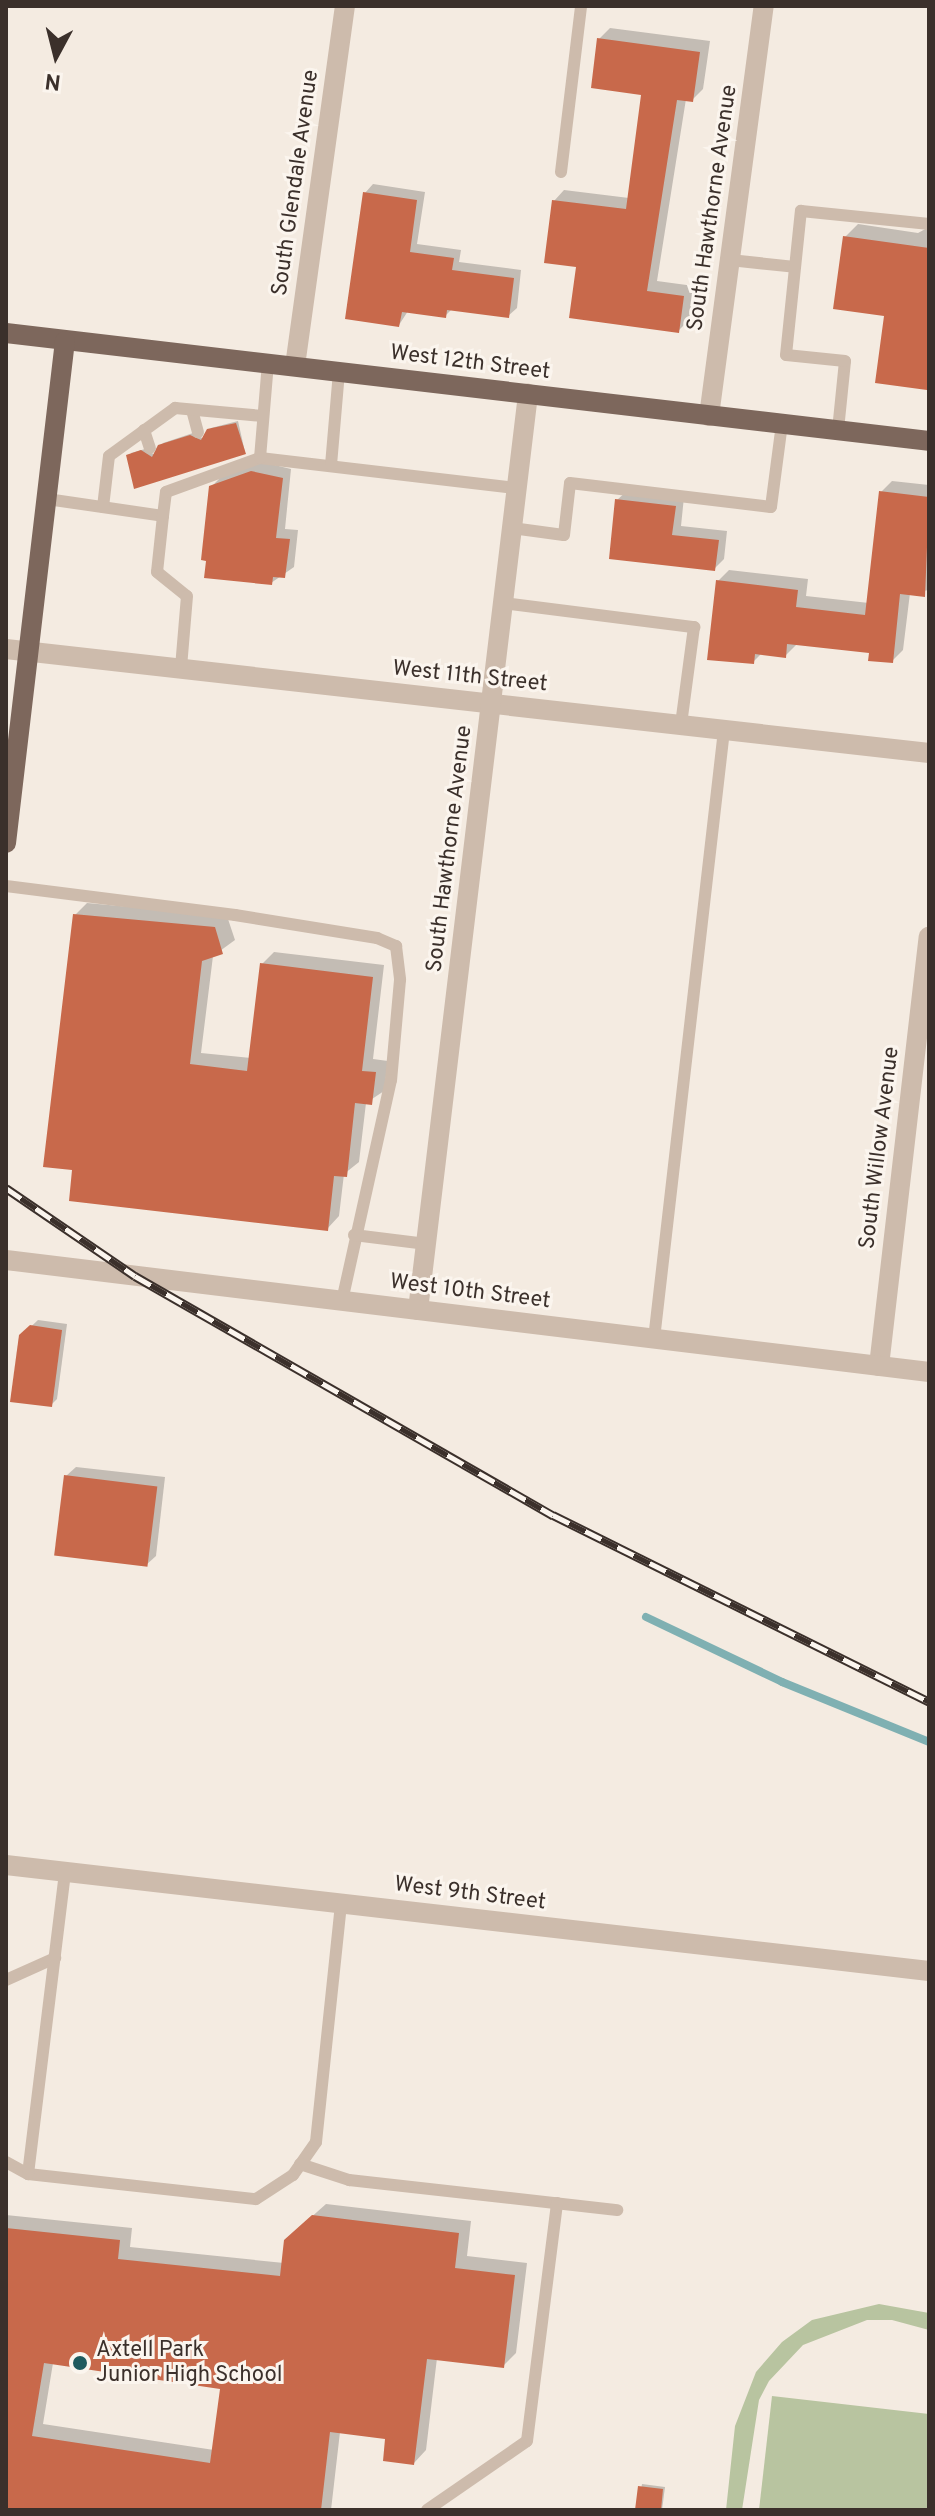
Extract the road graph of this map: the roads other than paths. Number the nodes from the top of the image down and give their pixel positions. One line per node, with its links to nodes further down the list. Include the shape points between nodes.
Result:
1 (345, 6): 11 (street, South Glendale Avenue)
2 (581, 6): 4 (lane)
3 (764, 6): 6 (street, South Hawthorne Avenue)
4 (561, 172)
5 (929, 224): 7 (lane, via 801,211)
6 (730, 260): 7 (lane); 16 (street, South Hawthorne Avenue)
7 (795, 267): 19 (lane, via 786,355 845,361)
8 (6, 333): 9 (main road, West 12th Street)
9 (65, 341): 10 (main road, West 12th Street); 26 (main road)
10 (268, 363): 11 (main road, West 12th Street); 15 (lane)
11 (295, 366): 12 (main road, West 12th Street)
12 (339, 371): 13 (main road, West 12th Street); 24 (lane)
13 (528, 394): 16 (main road, West 12th Street); 25 (street, South Hawthorne Avenue)
14 (192, 410): 15 (lane); 18 (lane, via 175,408); 20 (lane)
15 (263, 416): 23 (lane)
16 (709, 416): 17 (main road, West 12th Street)
17 (782, 424): 19 (main road, West 12th Street); 29 (lane, via 771,507 570,483 564,535)
18 (144, 430): 22 (lane); 27 (lane, via 109,456)
19 (838, 430): 21 (main road, West 12th Street)
20 (198, 432)
21 (929, 441)
22 (150, 448)
23 (260, 458): 24 (lane); 28 (lane, via 163,486)
24 (331, 465): 25 (lane)
25 (517, 488): 29 (street, South Hawthorne Avenue)
26 (47, 499): 27 (lane); 32 (main road)
27 (103, 507): 28 (lane)
28 (163, 516): 33 (lane, via 157,572 187,596)
29 (512, 528): 30 (street, South Hawthorne Avenue)
30 (503, 603): 34 (street, South Hawthorne Avenue); 35 (lane, via 694,627)
31 (6, 649): 32 (street, West 11th Street)
32 (28, 651): 33 (street, West 11th Street); 38 (main road)
33 (181, 668): 34 (street, West 11th Street)
34 (491, 703): 35 (street, West 11th Street); 42 (street, South Hawthorne Avenue)
35 (681, 725): 36 (street, West 11th Street)
36 (724, 730): 37 (street, West 11th Street); 46 (lane)
37 (929, 753)
38 (6, 843)
39 (6, 886): 41 (lane, via 235,915 377,938 396,946 400,980 391,1080)
40 (929, 937): 47 (street, South Willow Avenue)
41 (354, 1235): 42 (lane); 44 (lane)
42 (426, 1244): 45 (street, South Hawthorne Avenue)
43 (6, 1260): 44 (street, West 10th Street)
44 (342, 1301): 45 (street, West 10th Street)
45 (418, 1310): 46 (street, West 10th Street)
46 (654, 1339): 47 (street, West 10th Street)
47 (879, 1366): 48 (street, West 10th Street)
48 (929, 1372)
49 (6, 1865): 50 (street, West 9th Street)
50 (65, 1872): 51 (street, West 9th Street); 52 (lane)
51 (341, 1903): 53 (street, West 9th Street); 56 (lane, via 316,2142)
52 (55, 1958): 54 (lane); 57 (lane)
53 (929, 1971)
54 (6, 1980)
55 (6, 2162): 57 (lane)
56 (300, 2164): 57 (lane, via 293,2175 256,2199); 58 (lane, via 349,2180)
57 (28, 2174)
58 (557, 2203): 59 (lane); 60 (lane, via 527,2441)
59 (617, 2210)
60 (427, 2510)

